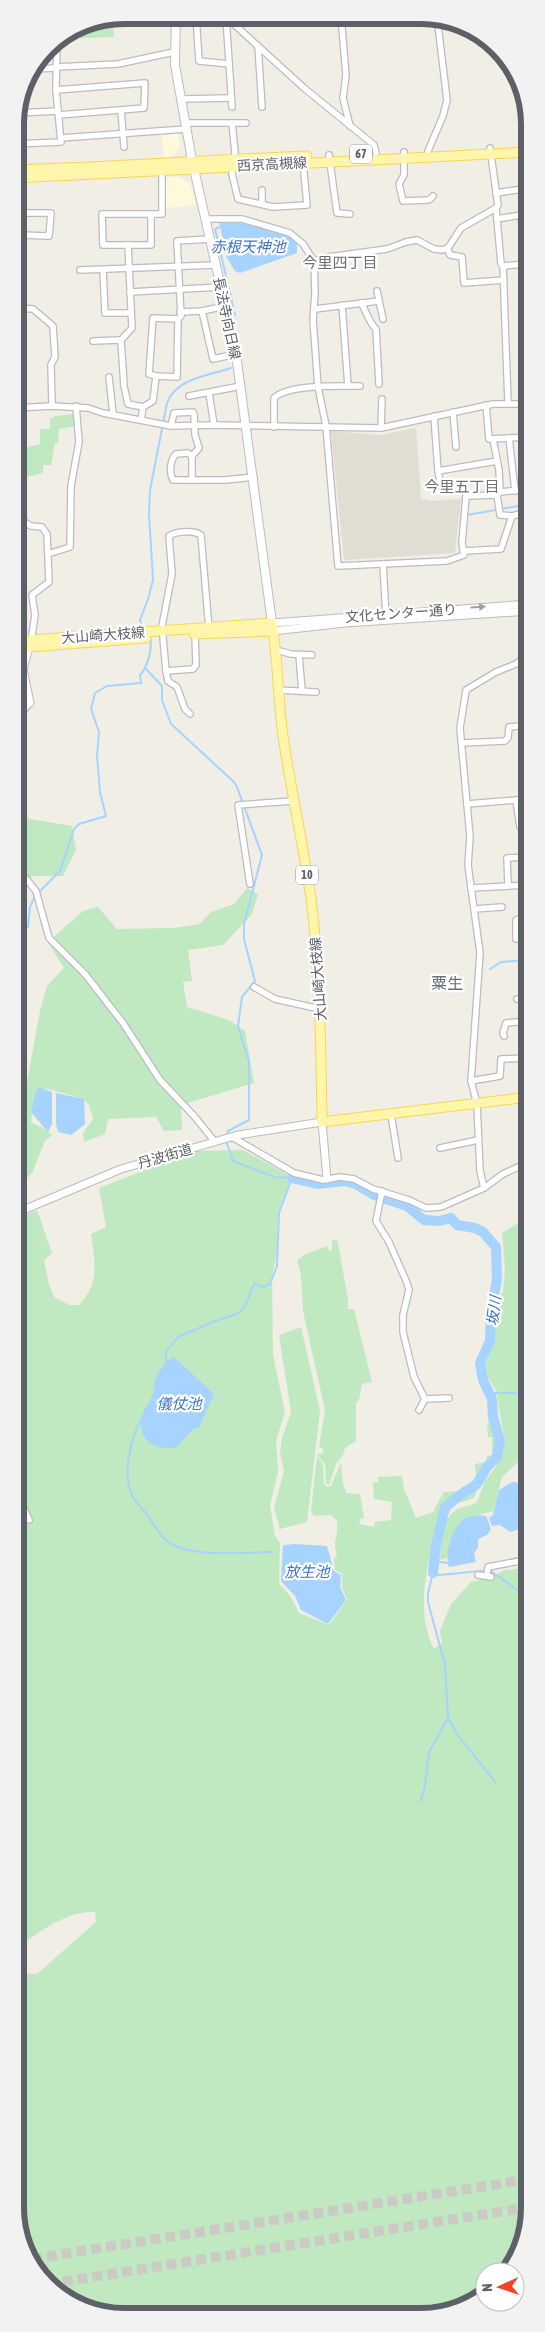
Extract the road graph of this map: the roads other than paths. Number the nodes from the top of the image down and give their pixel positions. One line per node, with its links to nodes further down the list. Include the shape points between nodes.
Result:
1 (176, 24): 9 (main road, 長法寺向日線)
2 (197, 24): 10 (street, via 199,61)
3 (226, 24): 10 (street)
4 (235, 24): 7 (street)
5 (342, 24): 24 (street, via 346,75 343,98)
6 (438, 26): 31 (street, via 447,100)
7 (258, 46): 17 (street); 24 (street)
8 (57, 49): 11 (street)
9 (174, 52): 11 (street, via 118,64); 15 (main road, 長法寺向日線)
10 (229, 64): 14 (street)
11 (56, 67): 12 (street); 13 (street)
12 (41, 68)
13 (56, 90): 18 (street, via 145,83 144,108); 20 (street)
14 (231, 98): 15 (street); 16 (street)
15 (181, 99): 23 (main road, 長法寺向日線)
16 (232, 107)
17 (262, 107)
18 (122, 110): 20 (street); 25 (street)
19 (25, 113): 20 (street)
20 (58, 113): 26 (street)
21 (232, 123): 22 (street); 23 (street); 36 (street)
22 (246, 123)
23 (186, 126): 25 (street); 37 (main road, 長法寺向日線)
24 (350, 126): 32 (street, via 374,145)
25 (123, 134): 26 (street); 28 (street)
26 (61, 138): 27 (street, via 61,142)
27 (24, 144)
28 (124, 147)
29 (521, 150): 30 (main road, 西京高槻線 / 67)
30 (490, 151): 31 (main road, 西京高槻線 / 67); 33 (main road, 西京高槻線 / 67); 44 (street)
31 (428, 152): 33 (main road, 西京高槻線 / 67)
32 (376, 153): 33 (main road, 西京高槻線 / 67); 34 (main road, 西京高槻線 / 67)
33 (404, 155): 34 (main road, 西京高槻線 / 67); 45 (street, via 404,175 399,184 403,201 429,200)
34 (330, 158): 35 (main road, 西京高槻線 / 67); 50 (street, via 337,212)
35 (303, 159): 36 (main road, 西京高槻線 / 67); 46 (street, via 307,205 274,207)
36 (234, 162): 37 (main road, 西京高槻線 / 67); 46 (street, via 232,174 238,199)
37 (193, 164): 39 (main road, 西京高槻線 / 67); 40 (main road, 西京高槻線 / 67); 52 (main road, 長法寺向日線)
38 (24, 171): 40 (main road, 西京高槻線 / 67)
39 (162, 171): 40 (main road, 西京高槻線 / 67); 49 (street, via 162,214)
40 (66, 173): 41 (main road, 西京高槻線 / 67)
41 (24, 177)
42 (521, 189): 44 (street)
43 (262, 190): 46 (street)
44 (496, 193): 47 (street)
45 (433, 196)
46 (262, 204)
47 (496, 208): 53 (street); 57 (street, via 461,228)
48 (24, 213): 54 (street, via 50,213 49,236)
49 (151, 214): 56 (street, via 151,245); 56 (street, via 102,214 104,245)
50 (350, 214)
51 (521, 214): 53 (street)
52 (205, 219): 55 (main road, 長法寺向日線); 58 (street, via 242,219 290,233 303,244)
53 (497, 219): 62 (street)
54 (24, 235)
55 (210, 239): 60 (main road, 長法寺向日線); 61 (street, via 177,241)
56 (128, 245): 63 (street)
57 (447, 248): 58 (street, via 434,250 417,240 386,249); 66 (street, via 450,254 462,257 464,283)
58 (314, 261): 76 (street)
59 (521, 264): 62 (street)
60 (216, 265): 61 (street); 67 (main road, 長法寺向日線)
61 (178, 266): 63 (street); 68 (street)
62 (503, 266): 66 (street)
63 (129, 268): 65 (street); 70 (street)
64 (80, 270): 65 (street)
65 (104, 270): 79 (street, via 105,313)
66 (504, 280): 95 (street)
67 (220, 287): 68 (street); 74 (main road, 長法寺向日線)
68 (179, 290): 70 (street); 77 (street)
69 (377, 291): 71 (street)
70 (130, 292): 79 (street)
71 (379, 301): 72 (street); 81 (street)
72 (361, 303): 73 (street); 87 (street, via 376,329)
73 (342, 305): 76 (street); 89 (street)
74 (226, 306): 78 (street); 84 (main road, 長法寺向日線)
75 (24, 308): 98 (street, via 33,309 53,326)
76 (315, 309): 91 (street)
77 (180, 312): 78 (street); 80 (street)
78 (202, 312): 84 (street, via 213,359)
79 (131, 313): 82 (street, via 132,328)
80 (178, 319): 85 (street, via 177,377); 85 (street, via 153,318 149,374)
81 (383, 319)
82 (121, 340): 83 (street); 100 (street, via 128,404)
83 (93, 341)
84 (236, 354): 88 (main road, 長法寺向日線)
85 (156, 376): 100 (street, via 153,401)
86 (110, 377): 103 (street)
87 (379, 384)
88 (241, 386): 92 (street); 109 (main road, 長法寺向日線)
89 (348, 386): 90 (street); 91 (street)
90 (360, 386)
91 (318, 387): 110 (street); 111 (street, via 279,393 274,398)
92 (209, 393): 93 (street); 106 (street)
93 (189, 396)
94 (382, 399): 112 (street)
95 (508, 404): 96 (street); 97 (street)
96 (521, 404)
97 (486, 405): 102 (street); 115 (street, via 489,439)
98 (52, 406): 99 (street); 101 (street)
99 (76, 406): 103 (street); 130 (street, via 79,442 71,486 70,547)
100 (143, 407): 105 (street)
101 (24, 408)
102 (453, 412): 104 (street); 116 (street)
103 (113, 414): 105 (street)
104 (434, 416): 112 (street); 119 (street)
105 (141, 420): 107 (street)
106 (214, 424): 108 (street); 109 (street)
107 (169, 426): 108 (street); 108 (street, via 174,413 193,412)
108 (194, 426): 117 (street, via 198,448)
109 (246, 426): 111 (street); 120 (main road, 長法寺向日線)
110 (326, 426): 111 (street); 112 (street); 131 (street, via 338,566)
111 (274, 427)
112 (381, 428)
113 (521, 437): 114 (street)
114 (509, 438): 115 (street); 123 (street)
115 (493, 439): 118 (street)
116 (456, 447)
117 (192, 456): 121 (street); 121 (street, via 188,453 172,457 170,475 173,480)
118 (497, 462): 119 (street); 125 (street)
119 (438, 470): 122 (street)
120 (254, 477): 121 (street); 135 (main road, 長法寺向日線)
121 (192, 480)
122 (441, 486)
123 (515, 491): 124 (street); 125 (street)
124 (521, 491)
125 (499, 494): 127 (street, via 500,515); 129 (street, via 466,496)
126 (521, 514): 127 (street)
127 (512, 516): 129 (street, via 503,548)
128 (24, 520): 130 (street, via 27,525 46,530)
129 (464, 551): 131 (street, via 464,555 447,562)
130 (48, 554): 140 (street, via 49,582 32,595 35,615)
131 (383, 564): 134 (street)
132 (521, 605): 134 (street, 文化センター通り, one-way to 132)
133 (521, 611): 134 (street, 文化センター通り)
134 (386, 617): 135 (street, 文化センター通り)
135 (273, 627): 136 (main road, 大山崎大枝線); 142 (main road, 大山崎大枝線 / 10)
136 (209, 631): 137 (main road, 大山崎大枝線); 137 (street, via 201,535 197,532 173,533 169,536 172,574); 138 (main road, 大山崎大枝線)
137 (163, 634): 138 (main road, 大山崎大枝線); 140 (main road, 大山崎大枝線); 147 (street)
138 (195, 634): 147 (street, via 196,666)
139 (24, 643): 140 (main road, 大山崎大枝線)
140 (31, 644): 141 (main road, 大山崎大枝線); 146 (street)
141 (24, 646)
142 (276, 650): 143 (street); 149 (main road, 大山崎大枝線 / 10)
143 (298, 655): 144 (street); 150 (street)
144 (312, 655)
145 (521, 660): 156 (street, via 466,690 460,728)
146 (24, 666)
147 (166, 671): 154 (street, via 167,679 177,687)
148 (24, 674): 152 (street)
149 (278, 690): 150 (street); 159 (main road, 大山崎大枝線 / 10)
150 (302, 692): 151 (street)
151 (316, 692)
152 (30, 703): 153 (street)
153 (24, 710)
154 (190, 714)
155 (521, 726): 156 (street, via 509,727 505,741)
156 (462, 743): 160 (street)
157 (516, 800): 158 (street); 160 (street); 161 (street)
158 (521, 800)
159 (293, 801): 164 (street, via 238,805); 175 (main road, 大山崎大枝線 / 10, via 310,896)
160 (467, 804): 167 (street)
161 (520, 827)
162 (521, 858): 166 (street, via 507,858)
163 (24, 876): 186 (street, via 36,891 49,938 85,974 160,1080 195,1116)
164 (250, 884)
165 (521, 885): 166 (street)
166 (508, 886): 167 (street)
167 (471, 888): 169 (street)
168 (502, 907): 169 (street)
169 (474, 909): 179 (street, via 480,953)
170 (521, 918): 171 (street, via 516,920 516,939)
171 (521, 939)
172 (254, 987): 175 (street, via 275,999)
173 (517, 999): 174 (street)
174 (521, 999)
175 (320, 1009): 183 (main road, 大山崎大枝線 / 10)
176 (521, 1022): 177 (street, via 506,1023)
177 (504, 1036)
178 (521, 1058): 179 (street, via 501,1059 500,1076)
179 (471, 1081): 181 (street)
180 (521, 1098): 181 (main road)
181 (477, 1104): 182 (main road); 185 (street)
182 (391, 1114): 183 (main road); 188 (street)
183 (322, 1122): 184 (street, 丹波街道); 190 (street)
184 (232, 1137): 186 (street, 丹波街道); 190 (street, via 294,1173)
185 (478, 1140): 187 (street); 191 (street)
186 (214, 1142): 193 (street, 丹波街道, via 121,1169)
187 (440, 1148)
188 (398, 1158)
189 (521, 1166): 191 (street)
190 (328, 1179): 192 (street, via 354,1179)
191 (484, 1188): 192 (street, via 434,1208)
192 (381, 1195): 195 (street, via 376,1220 407,1283 403,1332 414,1377)
193 (24, 1210)
194 (449, 1398): 195 (street)
195 (425, 1399): 196 (street)
196 (419, 1410)
197 (24, 1508): 198 (street)
198 (29, 1520)
199 (521, 1561): 200 (street, via 488,1567 489,1576)
200 (478, 1575)

